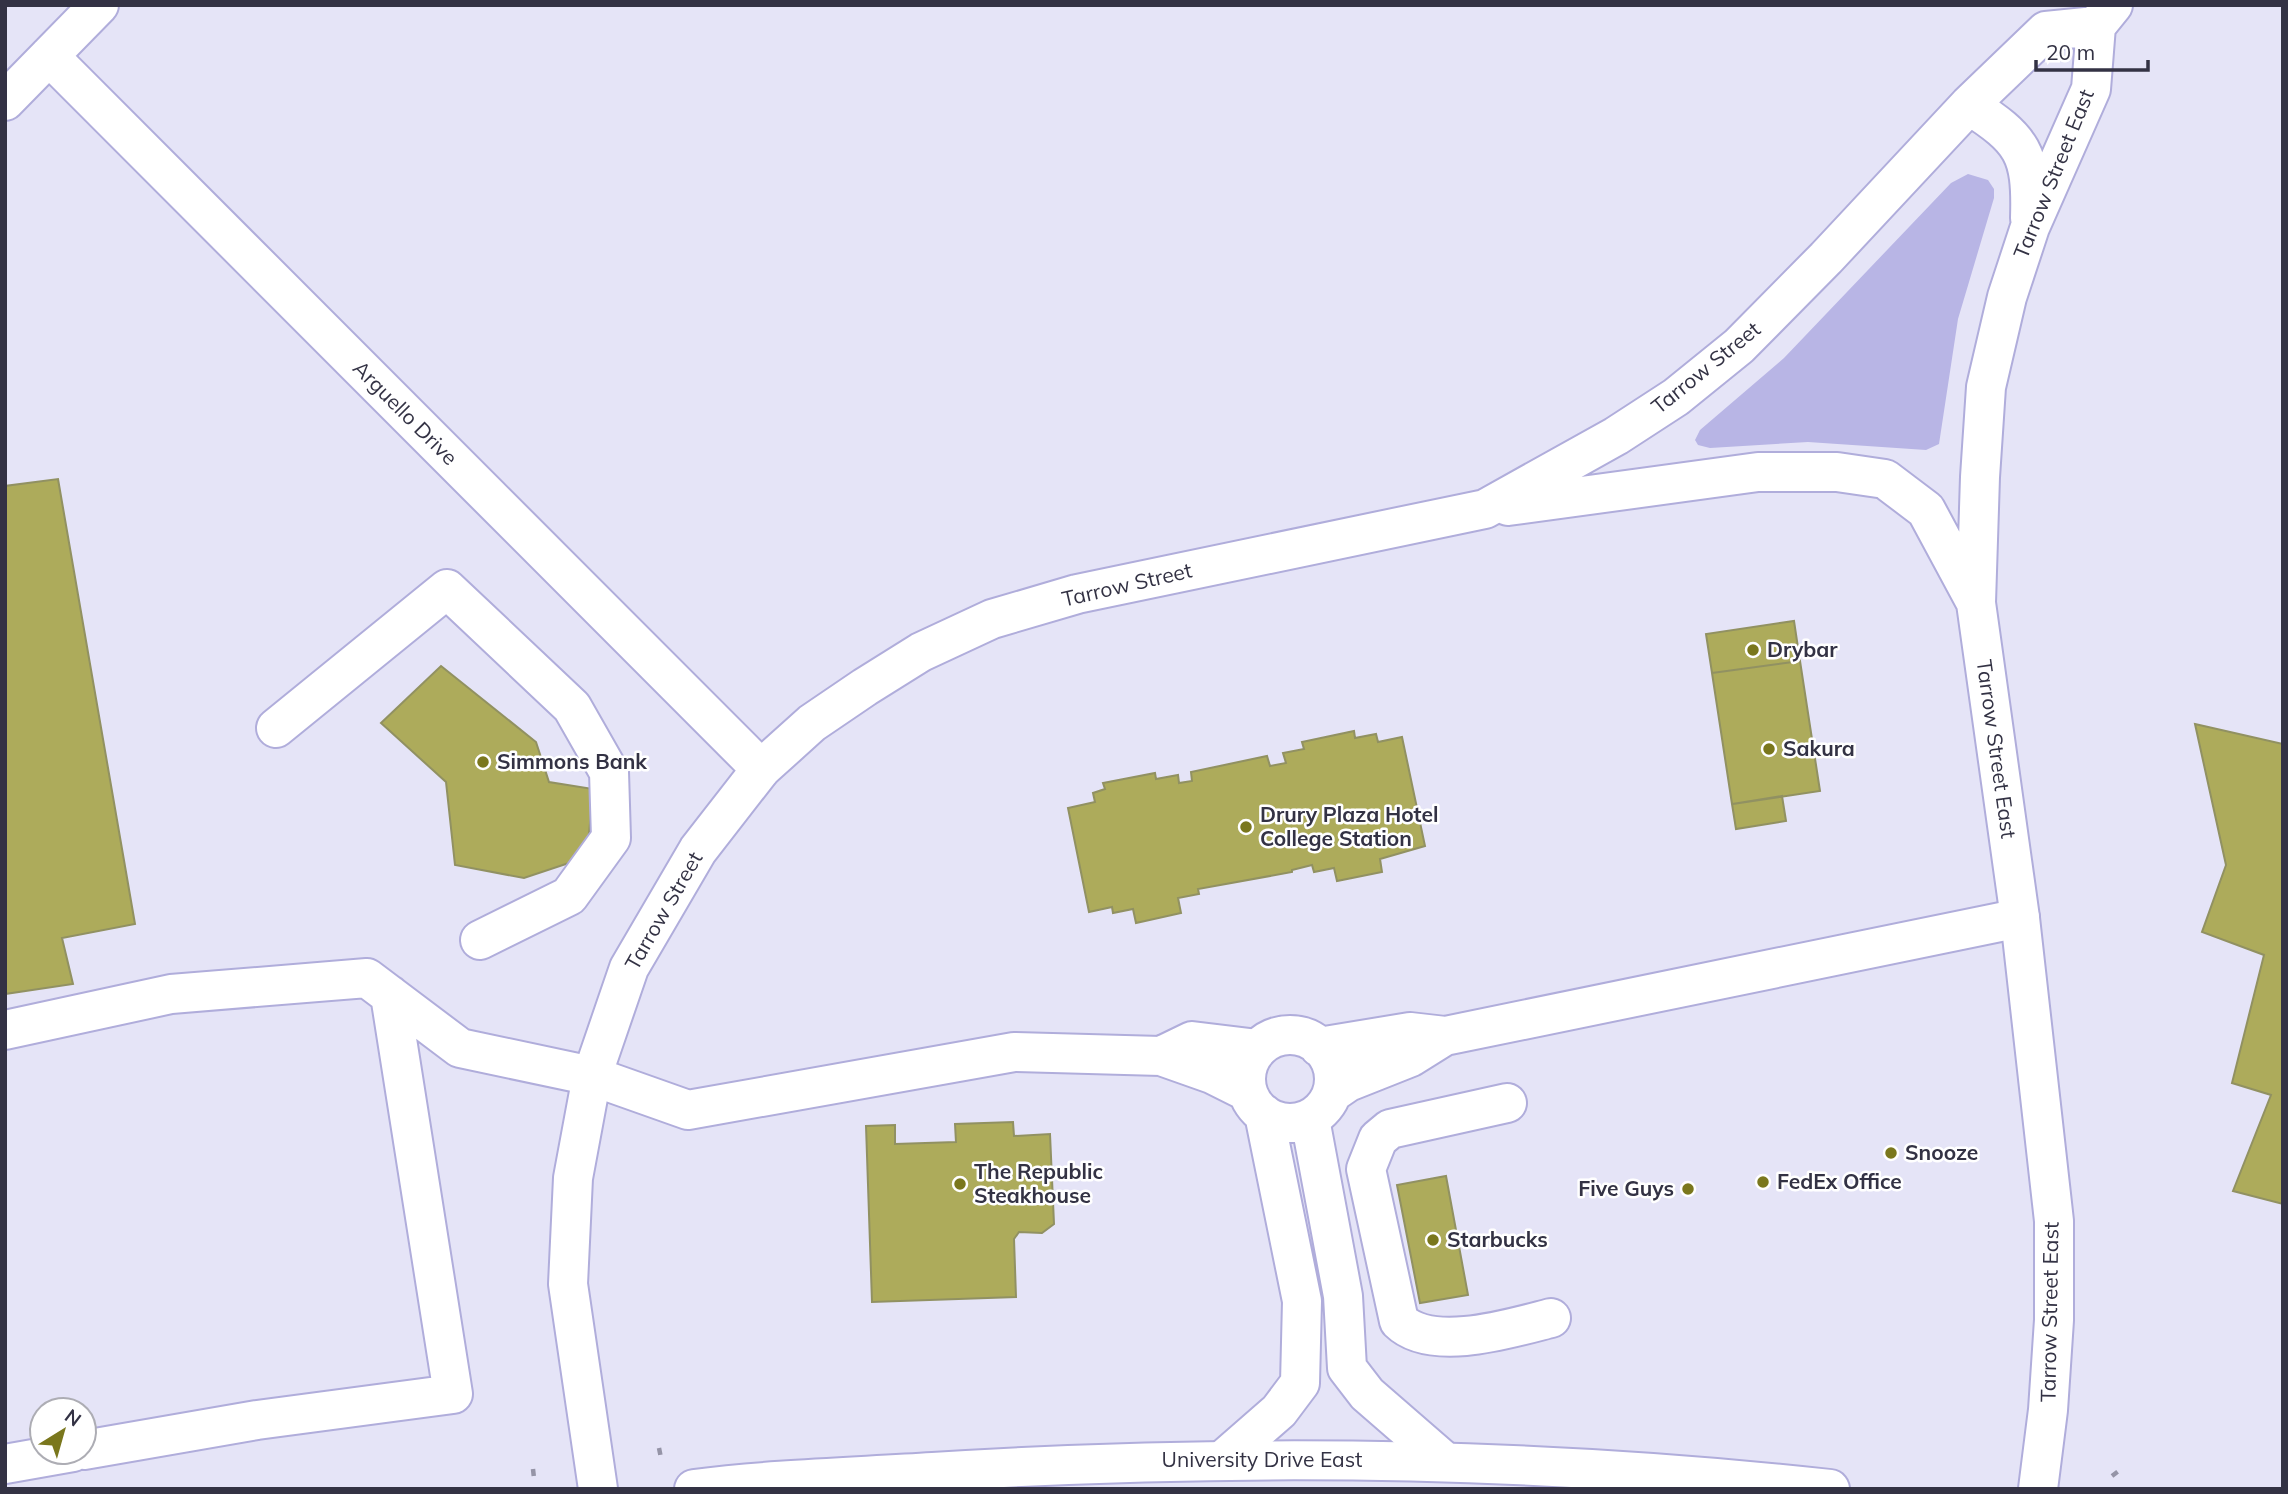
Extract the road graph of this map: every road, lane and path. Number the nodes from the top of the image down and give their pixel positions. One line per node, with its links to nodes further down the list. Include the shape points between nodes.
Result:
1 (99, 5): 3 (main road)
2 (2105, 16): 5 (main road, Tarrow Street, via 2046,31); 6 (main road, Tarrow Street East, via 2091,89)
3 (49, 56): 4 (main road); 10 (main road, Arguello Drive)
4 (5, 101)
5 (1969, 105): 6 (main road, via 2001,126 2024,152 2031,184); 7 (main road, Tarrow Street, via 1739,346 1676,397 1616,436)
6 (2030, 227): 8 (main road, Tarrow Street East, via 2007,297 1986,387)
7 (1485, 509): 8 (main road, via 1758,472 1837,472 1885,479 1926,510); 10 (main road, Tarrow Street, via 1077,594 992,619 921,652 865,687 811,723)
8 (1976, 603): 11 (main road, Tarrow Street East)
9 (276, 728): 12 (main road, via 447,589 572,707 609,772 611,838 569,896)
10 (761, 769): 19 (main road, Tarrow Street, via 698,850 629,968)
11 (2020, 918): 15 (main road); 38 (main road, Tarrow Street East, via 2054,1221 2054,1320)
12 (480, 940)
13 (390, 995): 14 (main road, via 367,978 184,993); 19 (main road, via 460,1048); 24 (main road, via 453,1394 257,1420)
14 (5, 1030)
15 (1445, 1036): 16 (main road, via 1410,1032); 22 (main road, via 1411,1057 1348,1082)
16 (1319, 1047): 17 (main road, via 1300,1037 1285,1036); 22 (main road, via 1332,1065)
17 (1258, 1049): 18 (main road, via 1192,1041); 20 (main road, via 1246,1076)
18 (1161, 1056): 19 (main road, via 1014,1052 688,1110); 20 (main road, via 1212,1074)
19 (592, 1076): 35 (main road, Tarrow Street, via 573,1178 568,1284)
20 (1256, 1103): 22 (main road, via 1290,1124); 27 (main road, via 1302,1301 1300,1383 1279,1411)
21 (1507, 1103): 23 (main road, via 1390,1129 1378,1139 1366,1169 1399,1321 1406,1328 1480,1337)
22 (1321, 1106): 29 (main road, via 1347,1368 1367,1394)
23 (1551, 1318)
24 (98, 1448)
25 (659, 1448): 26 (path)
26 (661, 1458)
27 (1224, 1459): 29 (main road, University Drive East); 36 (main road, University Drive East, via 1080,1462)
28 (28, 1460): 30 (main road)
29 (1443, 1460): 37 (main road, University Drive East, via 1733,1478)
30 (5, 1464)
31 (533, 1469): 34 (path)
32 (2119, 1470): 33 (path)
33 (2112, 1476)
34 (534, 1478)
35 (598, 1489)
36 (694, 1489)
37 (1830, 1489)
38 (2038, 1489)

